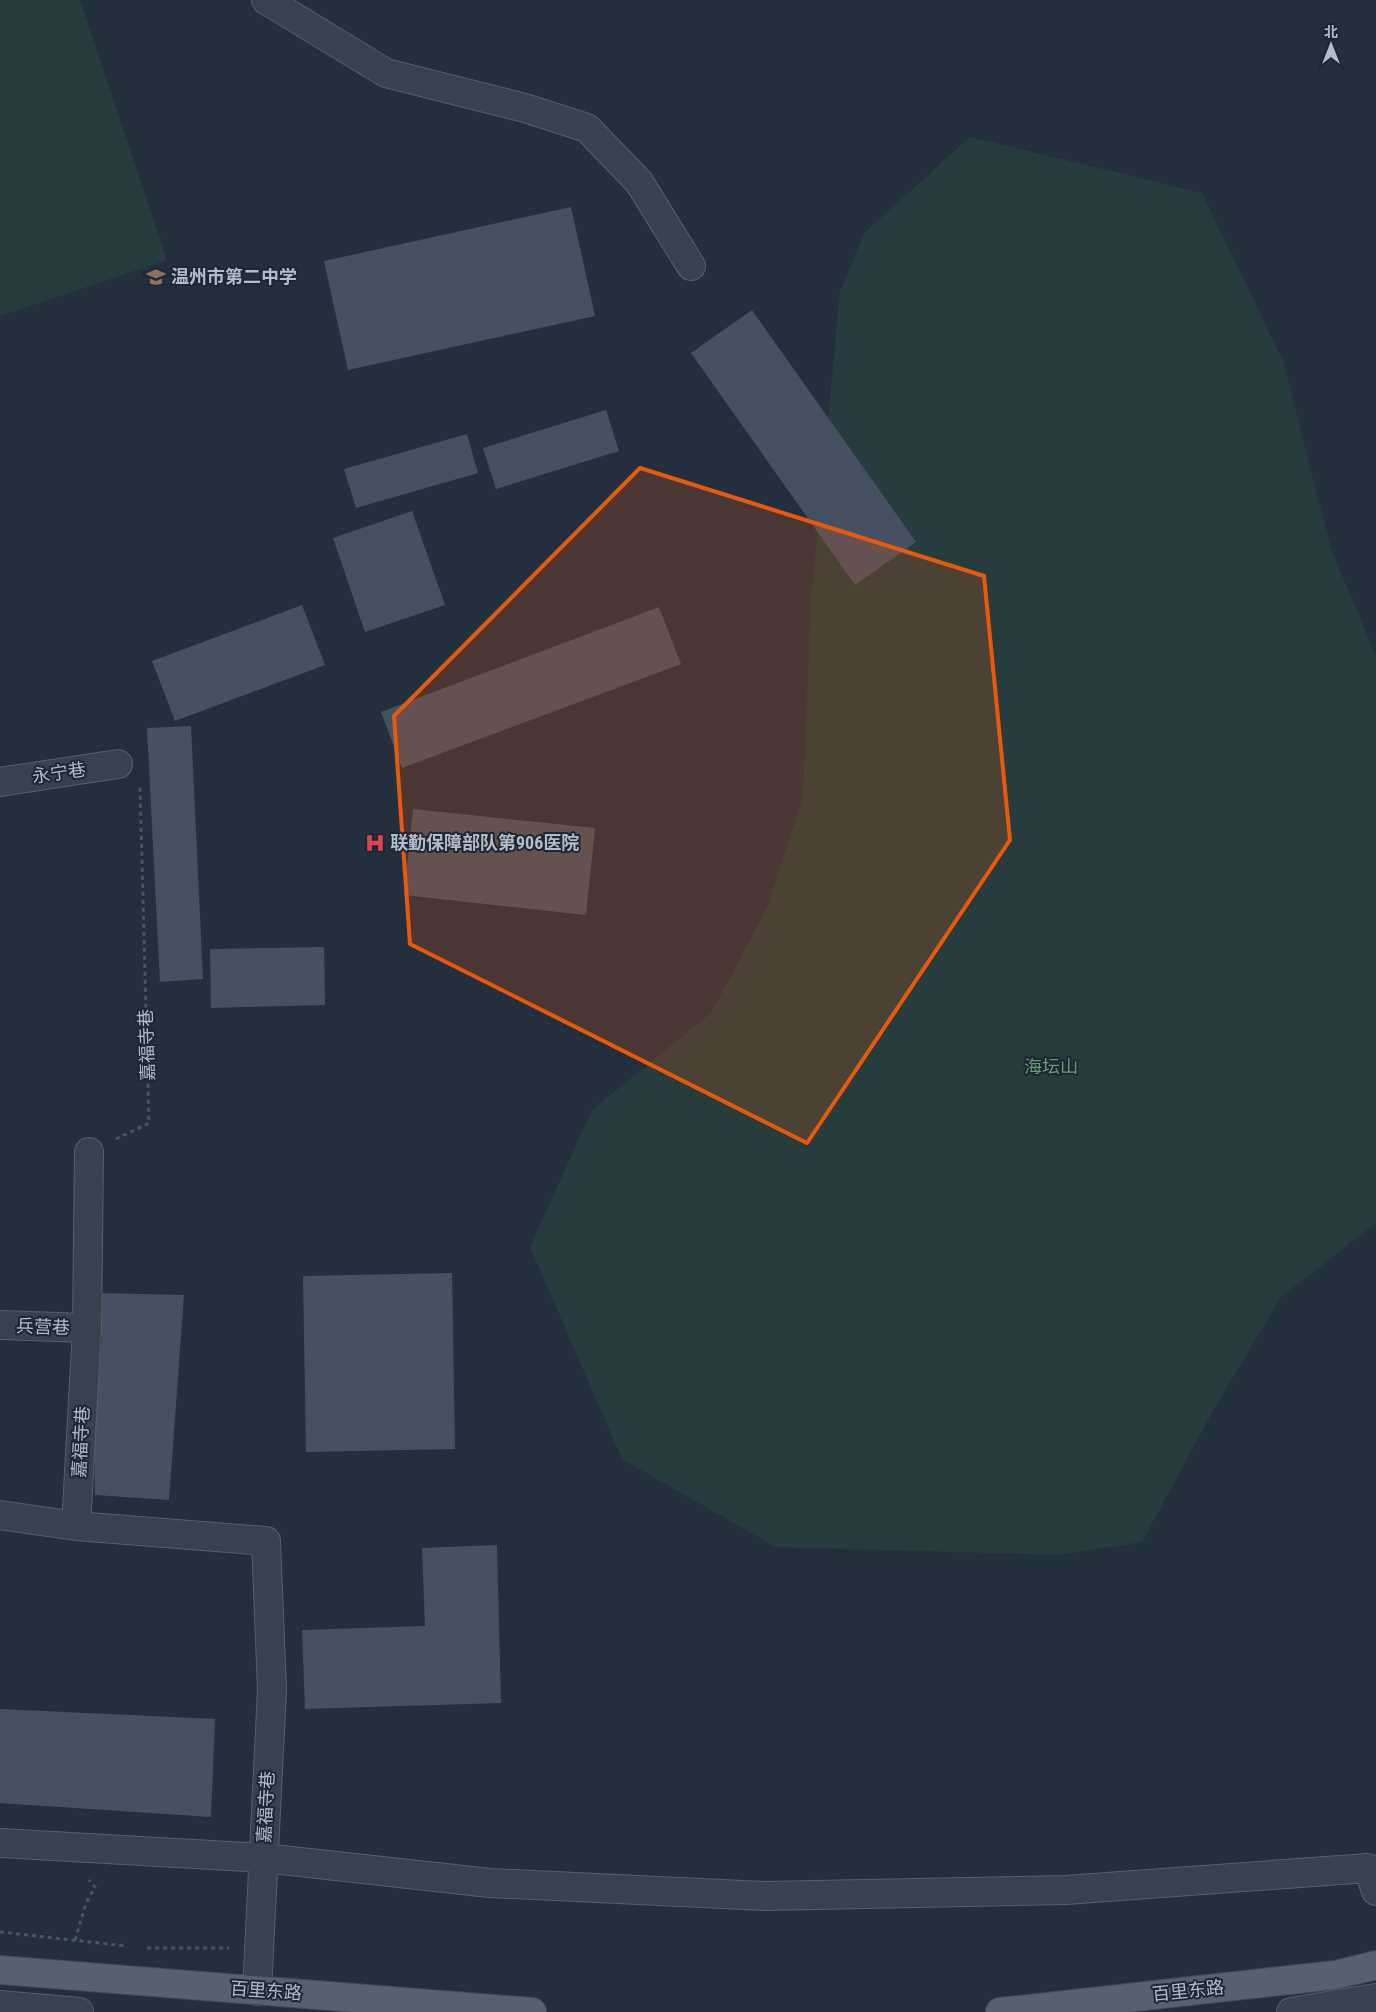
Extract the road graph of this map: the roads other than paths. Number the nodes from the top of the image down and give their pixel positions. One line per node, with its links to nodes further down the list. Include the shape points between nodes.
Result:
1 (266, 0): 2 (street, via 386,73 526,108 587,128 639,182)
2 (691, 266)
3 (118, 764): 4 (street, 永宁巷)
4 (0, 782)
5 (89, 1152): 7 (street, 嘉福寺巷)
6 (0, 1325): 7 (street, 兵营巷)
7 (87, 1328): 9 (street, 嘉福寺巷)
8 (0, 1515): 9 (street)
9 (76, 1526): 11 (street, 嘉福寺巷, via 266,1541 272,1690)
10 (0, 1843): 11 (street)
11 (264, 1858): 12 (street, via 490,1883 764,1896 1066,1890 1368,1868); 15 (street, 嘉福寺巷)
12 (1376, 1890)
13 (1376, 1965): 20 (main road, 百里东路, via 1335,1974)
14 (0, 1970): 15 (main road, 百里东路)
15 (257, 1990): 19 (main road, 百里东路)
16 (1376, 1998): 21 (street)
17 (0, 2005): 18 (street)
18 (79, 2012)
19 (532, 2012)
20 (1000, 2012)
21 (1291, 2012)

